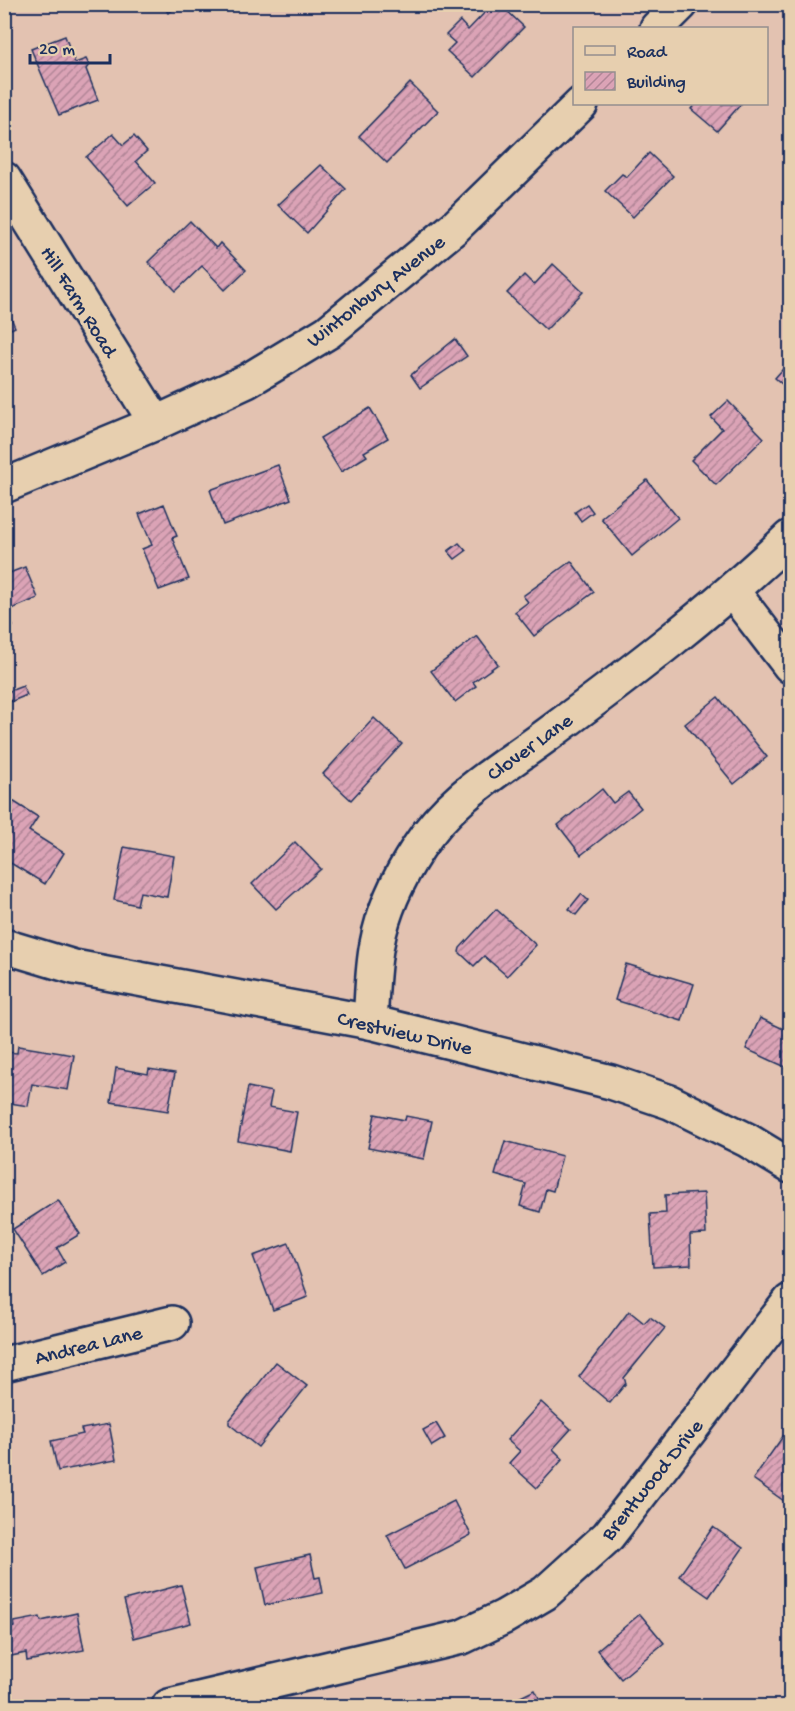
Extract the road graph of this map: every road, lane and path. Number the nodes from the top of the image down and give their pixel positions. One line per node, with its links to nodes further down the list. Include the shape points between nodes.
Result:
1 (681, 4): 2 (street)
2 (658, 27)
3 (580, 105): 5 (street, Wintonbury Avenue, via 454,228 328,332 247,381)
4 (4, 179): 5 (street, Hill Farm Road)
5 (156, 423): 6 (street, Wintonbury Avenue)
6 (4, 486)
7 (790, 537): 8 (street, Clover Lane)
8 (733, 592): 9 (street); 11 (street, Clover Lane, via 488,775 440,819 418,848 382,923 376,946)
9 (790, 666)
10 (4, 946): 11 (street, Crestview Drive, via 74,967)
11 (370, 1022): 12 (street, Crestview Drive, via 611,1082 660,1098 747,1140)
12 (790, 1166)
13 (790, 1301): 16 (street, Brentwood Drive, via 608,1536 545,1593 462,1637)
14 (172, 1323): 15 (street, Andrea Lane)
15 (4, 1365)
16 (169, 1707)

